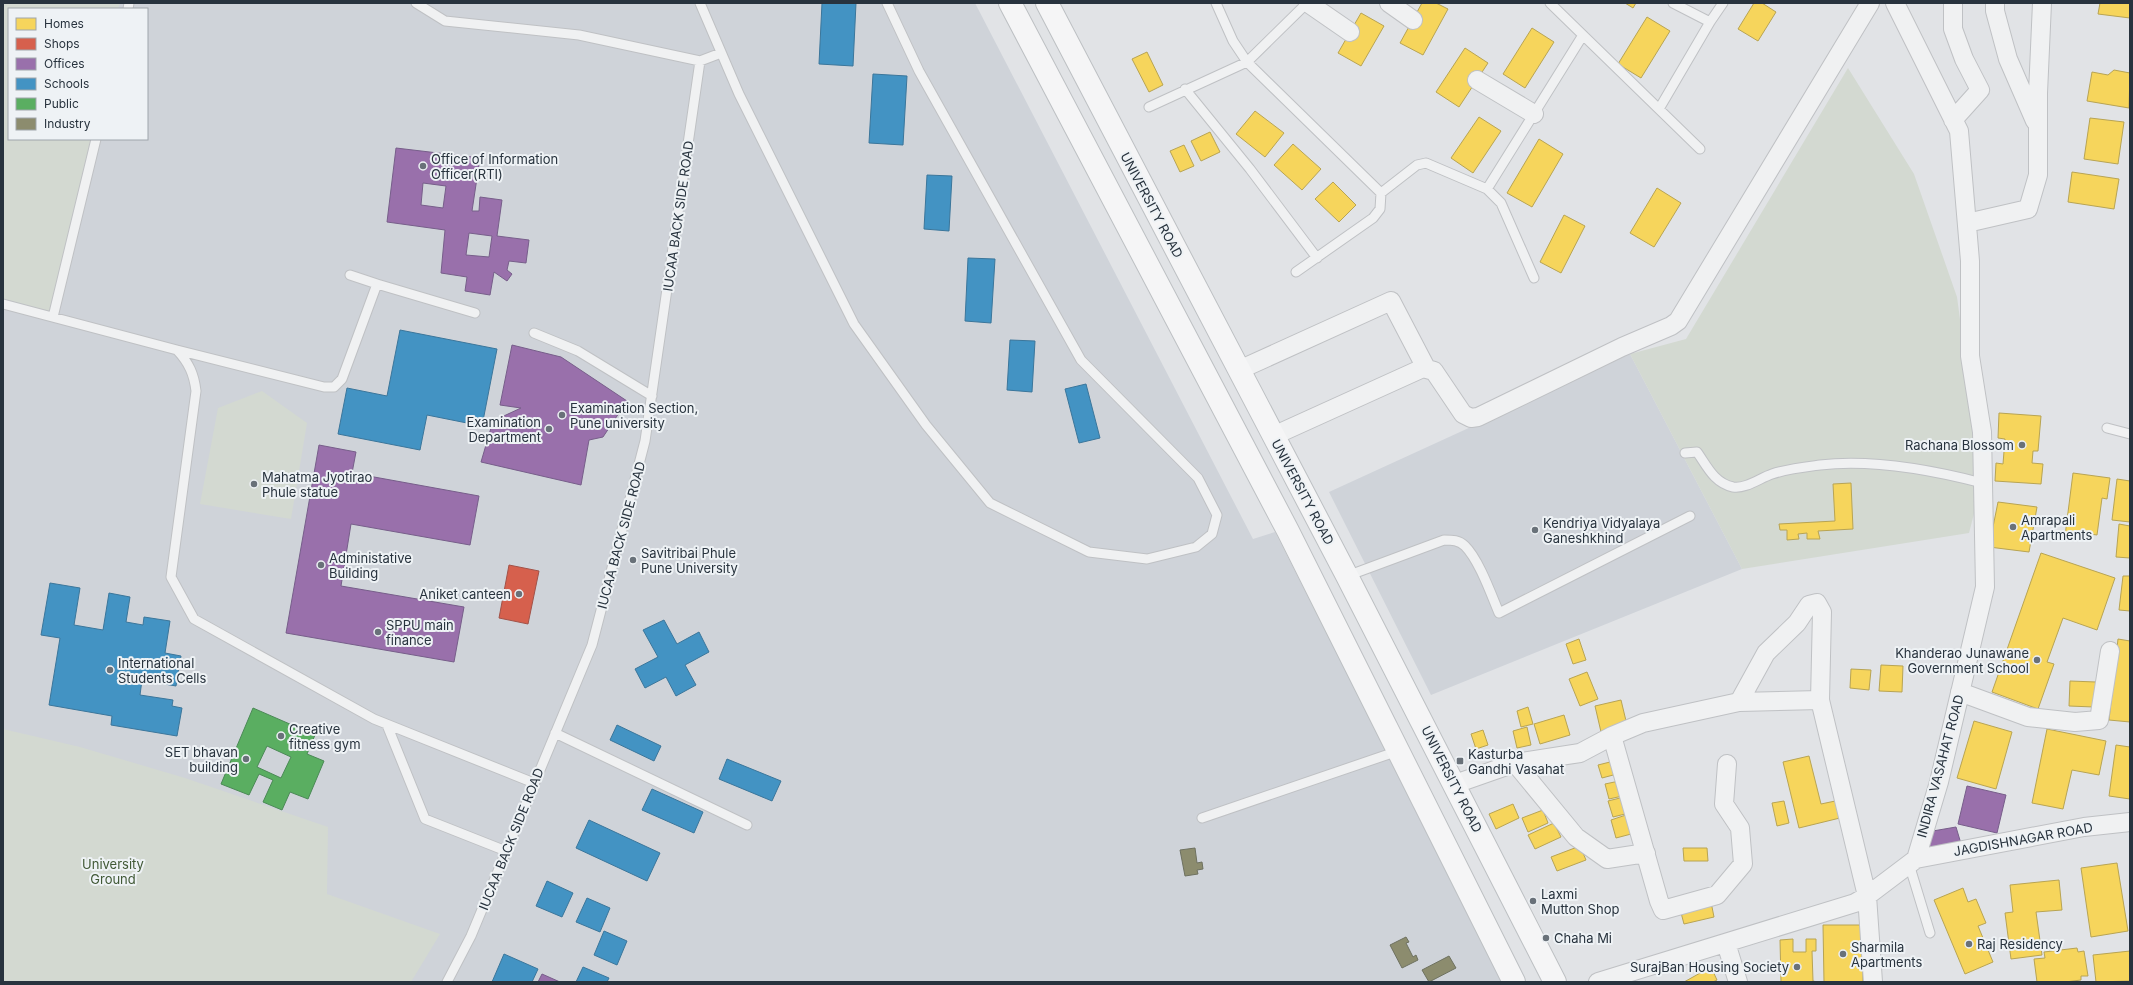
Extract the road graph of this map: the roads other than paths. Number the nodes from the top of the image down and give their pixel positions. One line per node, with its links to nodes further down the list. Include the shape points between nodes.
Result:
1 (416, 3): 22 (lane, via 445,21 579,34)
2 (700, 3): 21 (lane)
3 (887, 3): 21 (lane, via 919,71 1081,360 1198,478 1217,515 1212,534 1196,547 1147,559 1089,552 990,503 926,425 854,324)
4 (1010, 3): 63 (main road, via 1288,531)
5 (1047, 3): 47 (main road, UNIVERSITY ROAD)
6 (1216, 3): 23 (lane, via 1233,40)
7 (1307, 3): 19 (street); 23 (lane)
8 (1389, 3): 17 (street)
9 (1550, 3): 20 (lane)
10 (1673, 3): 18 (lane)
11 (1723, 3): 18 (lane)
12 (1870, 3): 46 (street, via 1678,321 1474,418 1463,414 1434,371)
13 (1895, 3): 29 (street, INDIRA VASAHAT ROAD)
14 (1953, 3): 29 (street, via 1953,29 1964,59 1980,90)
15 (1995, 3): 30 (street, via 2008,59)
16 (2042, 3): 30 (street)
17 (1413, 20)
18 (1710, 22): 27 (lane)
19 (1350, 32)
20 (1583, 35): 27 (lane); 28 (lane)
21 (721, 53): 22 (lane)
22 (700, 61): 48 (lane, IUCAA BACK SIDE ROAD)
23 (1247, 62): 25 (lane); 34 (lane)
24 (1477, 80): 28 (street)
25 (1185, 89): 26 (lane); 36 (lane)
26 (1149, 107)
27 (1659, 109): 32 (lane)
28 (1534, 114): 33 (lane)
29 (1953, 120): 35 (street, INDIRA VASAHAT ROAD, via 1959,131)
30 (2038, 127): 35 (street, via 2038,175 2028,209)
31 (96, 140): 43 (lane)
32 (1700, 149)
33 (1487, 189): 34 (lane, via 1426,163 1417,165); 39 (lane, via 1501,203)
34 (1381, 193): 36 (lane, via 1380,209 1374,218)
35 (1967, 223): 53 (street, INDIRA VASAHAT ROAD, via 1970,261 1970,356 1982,432)
36 (1317, 258): 37 (lane)
37 (1296, 272)
38 (350, 275): 40 (lane)
39 (1534, 278)
40 (376, 284): 42 (lane); 45 (lane, via 350,360 342,379 334,386 324,387)
41 (3, 304): 43 (lane)
42 (474, 313)
43 (53, 317): 45 (lane)
44 (534, 333): 48 (lane, via 578,351)
45 (178, 350): 60 (lane, via 192,368 196,391 171,577 194,619)
46 (1426, 368): 47 (street, via 1391,301); 51 (street)
47 (1239, 370): 51 (main road, UNIVERSITY ROAD)
48 (652, 396): 61 (lane, IUCAA BACK SIDE ROAD, via 645,441 592,645)
49 (2107, 428): 50 (lane)
50 (2130, 434)
51 (1273, 436): 55 (main road, UNIVERSITY ROAD)
52 (1685, 452): 53 (lane, via 1697,452 1719,482 1735,487 1744,486 1774,473 1821,465 1865,463)
53 (1982, 483): 57 (street, INDIRA VASAHAT ROAD, via 1985,587)
54 (1690, 516): 55 (lane, via 1499,613 1472,557 1464,545 1454,540 1444,540)
55 (1347, 576): 67 (main road, UNIVERSITY ROAD)
56 (2110, 652): 57 (street, via 2099,720 2075,722 2028,718)
57 (1960, 692): 73 (street, INDIRA VASAHAT ROAD, via 1939,782)
58 (1820, 700): 59 (street); 59 (street, via 1822,612 1817,603 1808,605 1797,623 1766,653); 74 (street)
59 (1739, 702): 62 (street, via 1643,723)
60 (387, 725): 66 (lane); 71 (lane, via 425,819)
61 (555, 733): 66 (lane, IUCAA BACK SIDE ROAD); 70 (lane)
62 (1612, 736): 64 (street, via 1580,753); 72 (street)
63 (1398, 751): 68 (lane); 78 (main road)
64 (1515, 763): 67 (street); 72 (street, via 1576,837 1607,859)
65 (1727, 764): 72 (street, via 1724,804 1740,828 1743,864 1717,895 1663,910)
66 (534, 783): 71 (lane, IUCAA BACK SIDE ROAD)
67 (1455, 784): 79 (main road, UNIVERSITY ROAD)
68 (1202, 818)
69 (2130, 822): 73 (street, JAGDISHNAGAR ROAD, via 2084,827)
70 (747, 825)
71 (506, 851): 77 (lane, IUCAA BACK SIDE ROAD, via 472,936)
72 (1646, 853)
73 (1912, 861): 74 (street); 75 (lane)
74 (1867, 896): 76 (street, via 1855,903); 82 (street)
75 (1930, 933)
76 (1726, 943): 80 (street); 81 (street)
77 (447, 982)
78 (1514, 982)
79 (1555, 982)
80 (1598, 982)
81 (1738, 982)
82 (1873, 982)

